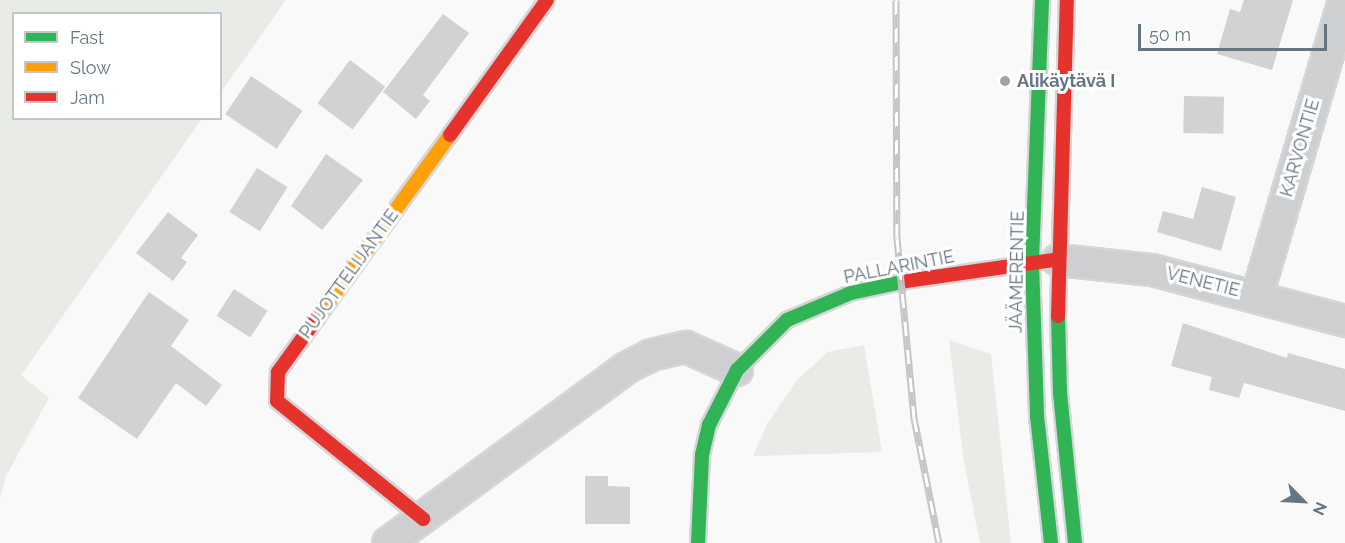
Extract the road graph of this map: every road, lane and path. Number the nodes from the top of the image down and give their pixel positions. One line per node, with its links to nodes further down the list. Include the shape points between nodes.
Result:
1 (547, 0): 9 (street, PUJOTTELIJANTIE, via 278,372 277,401)
2 (1042, 0): 5 (street, JÄÄMERENTIE)
3 (1067, 0): 5 (street, JÄÄMERENTIE)
4 (1344, 0): 6 (street, KARVONTIE)
5 (1045, 261): 6 (street, VENETIE, via 1152,270); 8 (street, PALLARINTIE, via 850,293 787,320); 12 (street, JÄÄMERENTIE, via 1037,416); 13 (street, JÄÄMERENTIE)
6 (1257, 296): 7 (street, VENETIE)
7 (1345, 321)
8 (737, 370): 9 (street, via 686,347 651,355 627,368); 11 (street, PALLARINTIE, via 709,425 702,455)
9 (423, 519): 10 (street)
10 (388, 543)
11 (698, 543)
12 (1051, 543)
13 (1075, 543)

